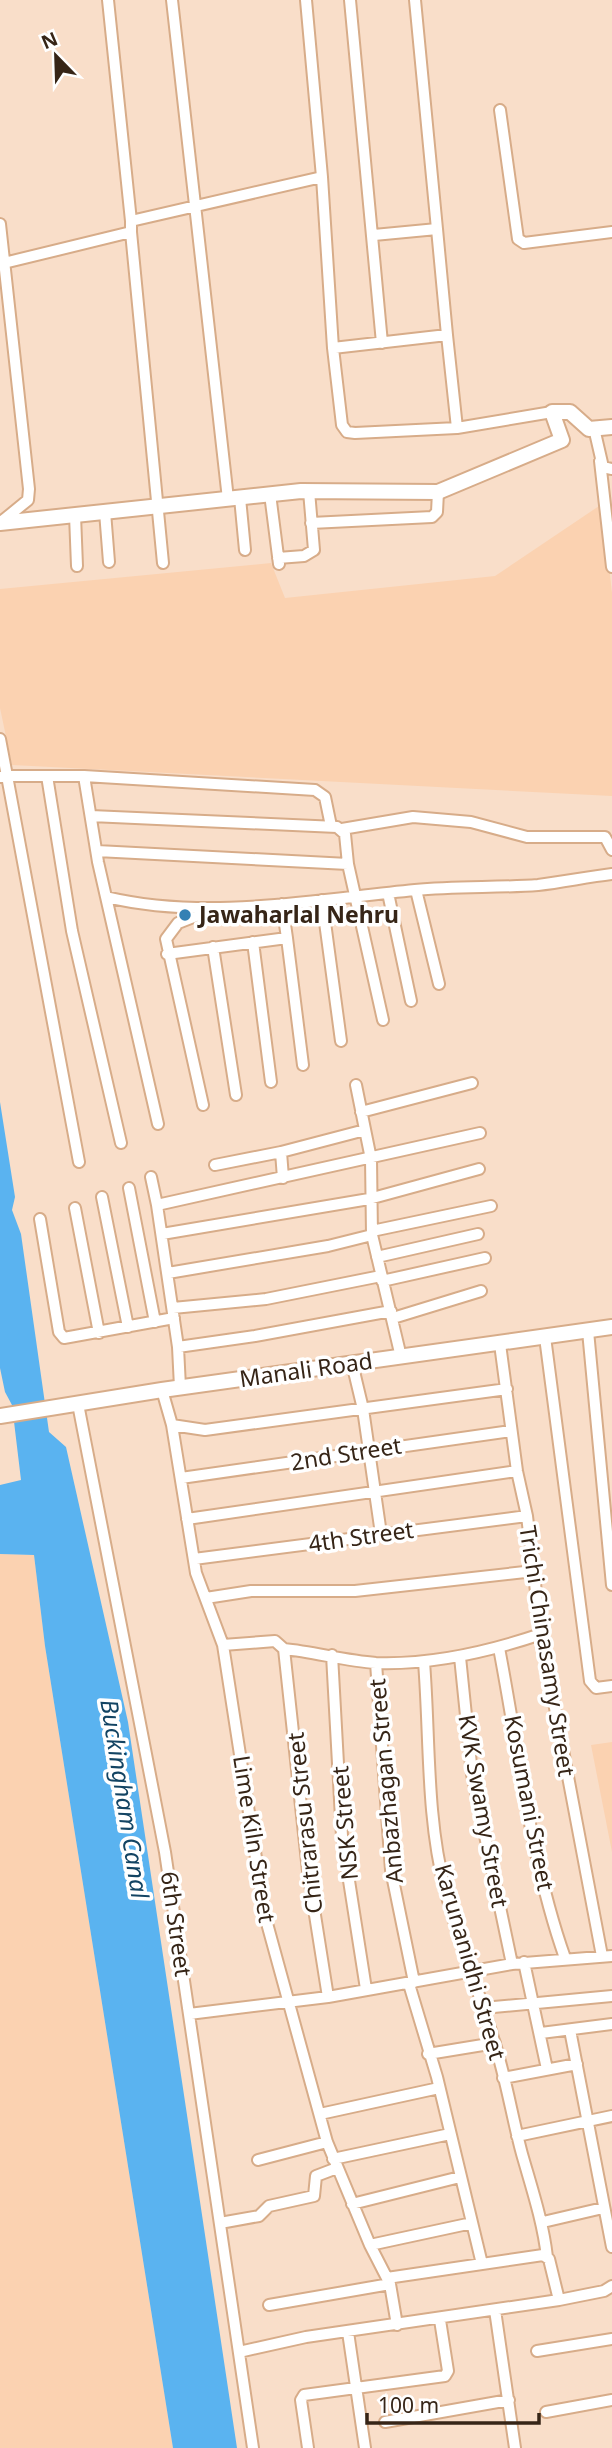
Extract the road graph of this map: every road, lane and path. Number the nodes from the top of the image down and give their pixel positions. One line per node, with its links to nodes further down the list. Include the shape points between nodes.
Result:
1 (108, 0): 10 (street)
2 (172, 0): 8 (street)
3 (306, 0): 7 (street)
4 (349, 0): 13 (street)
5 (415, 0): 11 (street)
6 (499, 110): 12 (street, via 518,239 524,243)
7 (322, 177): 8 (street); 17 (street)
8 (195, 206): 10 (street); 27 (street)
9 (0, 224): 14 (street)
10 (131, 226): 14 (street); 28 (street)
11 (437, 229): 13 (street); 15 (street)
12 (612, 232)
13 (374, 235): 16 (street)
14 (4, 263): 31 (street, via 29,489 28,500)
15 (447, 335): 16 (street); 20 (street)
16 (382, 343): 17 (street)
17 (333, 348): 20 (street, via 342,425 347,432)
18 (552, 412): 20 (street); 21 (street, via 570,412 589,429); 25 (street, via 562,440)
19 (612, 426): 21 (street)
20 (457, 428)
21 (594, 428): 22 (street)
22 (600, 461): 23 (street); 37 (street)
23 (612, 469)
24 (309, 491): 25 (street); 26 (street); 32 (street)
25 (438, 492): 32 (street, via 438,512 432,517)
26 (270, 495): 27 (street); 32 (street, via 279,561 314,550)
27 (234, 498): 28 (street); 33 (street)
28 (157, 506): 29 (street); 35 (street)
29 (105, 512): 30 (street); 34 (street)
30 (75, 515): 31 (street); 36 (street)
31 (0, 523)
32 (312, 523)
33 (245, 550)
34 (109, 562)
35 (163, 563)
36 (77, 566)
37 (612, 567)
38 (0, 738): 39 (street)
39 (3, 776): 40 (street); 76 (street)
40 (47, 776): 41 (street); 73 (street, via 72,930)
41 (84, 776): 42 (street); 43 (street, via 315,790 325,797)
42 (91, 816): 43 (street); 45 (street)
43 (337, 828): 44 (street, via 402,818 471,822 527,837 605,837); 46 (street)
44 (612, 850)
45 (97, 851): 46 (street); 50 (street)
46 (348, 864): 51 (street)
47 (612, 874): 48 (street, via 536,885)
48 (416, 890): 49 (street); 59 (street)
49 (388, 893): 51 (street); 60 (street)
50 (106, 897): 54 (street, via 145,906); 70 (street)
51 (357, 897): 52 (street); 61 (street)
52 (322, 900): 53 (street); 62 (street)
53 (282, 904): 54 (street); 55 (street)
54 (215, 908): 58 (street, via 178,923 166,939)
55 (287, 938): 56 (street); 63 (street)
56 (253, 942): 57 (street); 64 (street)
57 (213, 947): 58 (street); 67 (street)
58 (167, 954): 68 (street)
59 (439, 984)
60 (411, 1001)
61 (383, 1020)
62 (341, 1041)
63 (303, 1065)
64 (271, 1082)
65 (472, 1083): 69 (street)
66 (356, 1084): 69 (street)
67 (236, 1096)
68 (203, 1105)
69 (361, 1112): 71 (street)
70 (158, 1124)
71 (365, 1130): 74 (street); 75 (street)
72 (480, 1133): 75 (street)
73 (121, 1143)
74 (281, 1152): 77 (street); 80 (street)
75 (371, 1159): 80 (street); 83 (street)
76 (79, 1162)
77 (215, 1165)
78 (480, 1169): 83 (street)
79 (151, 1177): 84 (street)
80 (283, 1178): 84 (street)
81 (128, 1188): 98 (street)
82 (102, 1197): 99 (street)
83 (369, 1199): 88 (street); 89 (street)
84 (157, 1205): 89 (street)
85 (491, 1206): 88 (street)
86 (75, 1208): 102 (street)
87 (40, 1219): 102 (street, via 61,1336 68,1339)
88 (372, 1233): 91 (street); 93 (street, via 328,1246)
89 (162, 1234): 93 (street)
90 (478, 1234): 91 (street)
91 (377, 1257): 94 (street)
92 (485, 1258): 94 (street)
93 (167, 1273): 96 (street)
94 (382, 1279): 96 (street); 97 (street)
95 (481, 1291): 97 (street)
96 (173, 1313): 98 (street); 105 (street)
97 (392, 1315): 105 (street); 106 (street)
98 (155, 1322): 99 (street)
99 (128, 1327): 102 (street)
100 (612, 1327): 101 (street, Manali Road)
101 (588, 1331): 103 (street, Manali Road); 119 (street)
102 (99, 1333)
103 (545, 1336): 104 (street, Manali Road); 136 (street, via 590,1681 596,1688)
104 (500, 1344): 106 (street, Manali Road); 109 (street, Trichi Chinasamy Street)
105 (178, 1347): 108 (street)
106 (401, 1357): 107 (street, Manali Road)
107 (352, 1363): 108 (street, Manali Road); 112 (street)
108 (180, 1387): 110 (street, Manali Road)
109 (507, 1389): 112 (street); 115 (street, Trichi Chinasamy Street)
110 (162, 1390): 111 (street, Manali Road); 114 (street, Lime Kiln Street)
111 (78, 1404): 113 (street, Manali Road); 148 (street, 6th Street, via 165,1852)
112 (363, 1409): 114 (street, via 205,1430); 116 (street)
113 (5, 1416)
114 (172, 1425): 118 (street, Lime Kiln Street)
115 (511, 1431): 116 (street, 2nd Street); 117 (street, Trichi Chinasamy Street)
116 (369, 1450): 118 (street, 2nd Street); 120 (street)
117 (517, 1471): 120 (street); 121 (street, Trichi Chinasamy Street)
118 (181, 1478): 122 (street, Lime Kiln Street)
119 (607, 1488): 126 (street)
120 (375, 1493): 122 (street); 123 (street)
121 (527, 1516): 123 (street, 4th Street); 125 (street, Trichi Chinasamy Street)
122 (187, 1519): 124 (street, Lime Kiln Street)
123 (381, 1534): 124 (street, 4th Street)
124 (194, 1559): 127 (street, Lime Kiln Street)
125 (534, 1571): 127 (street, via 355,1591 251,1591); 128 (street, Trichi Chinasamy Street)
126 (612, 1586)
127 (206, 1598): 129 (street, Lime Kiln Street)
128 (541, 1633): 130 (street); 137 (street, Trichi Chinasamy Street)
129 (223, 1645): 131 (street, via 275,1641); 146 (street, Lime Kiln Street, via 265,1916)
130 (499, 1648): 133 (street); 138 (street, Kosumani Street, via 537,1853)
131 (284, 1649): 132 (street); 144 (street, Chitrarasu Street, via 308,1871)
132 (332, 1656): 135 (street); 142 (street, NSK Street, via 342,1836)
133 (460, 1657): 134 (street); 139 (street, KVK Swamy Street, via 472,1774)
134 (424, 1662): 135 (street); 140 (street, Karunanidhi Street, via 430,1796 444,1886)
135 (376, 1663): 141 (street, Anbazhagan Street, via 391,1870)
136 (612, 1686)
137 (607, 1956): 138 (street)
138 (565, 1958): 139 (street)
139 (518, 1963): 140 (street); 145 (street, KVK Swamy Street)
140 (469, 1972): 141 (street); 147 (street, Karunanidhi Street)
141 (412, 1983): 142 (street); 153 (street, Anbazhagan Street)
142 (366, 1989): 144 (street)
143 (612, 1996): 145 (street)
144 (328, 1997): 146 (street)
145 (531, 2002): 147 (street); 151 (street, KVK Swamy Street)
146 (291, 2003): 148 (street); 158 (street, Lime Kiln Street)
147 (483, 2008): 152 (street, Karunanidhi Street)
148 (189, 2014): 171 (street, 6th Street)
149 (612, 2024): 150 (street)
150 (570, 2030): 151 (street); 154 (street)
151 (541, 2032): 155 (street, KVK Swamy Street)
152 (495, 2043): 153 (street); 156 (street, Karunanidhi Street)
153 (428, 2054): 157 (street, Anbazhagan Street)
154 (577, 2064): 155 (street); 160 (street)
155 (547, 2069): 156 (street)
156 (503, 2078): 162 (street, Karunanidhi Street)
157 (439, 2088): 158 (street); 161 (street, Anbazhagan Street)
158 (320, 2114): 163 (street, Lime Kiln Street)
159 (612, 2116): 160 (street)
160 (588, 2122): 162 (street); 167 (street)
161 (450, 2134): 165 (street); 168 (street, Anbazhagan Street)
162 (517, 2136): 172 (street, Karunanidhi Street)
163 (327, 2142): 164 (street); 165 (street, Lime Kiln Street)
164 (258, 2160)
165 (335, 2164): 169 (street, Lime Kiln Street); 171 (street, via 316,2176 313,2196 269,2206 259,2216)
166 (612, 2170): 167 (street)
167 (598, 2172): 170 (street)
168 (460, 2177): 169 (street); 173 (street, Anbazhagan Street)
169 (352, 2204): 174 (street, Lime Kiln Street)
170 (603, 2208): 172 (street); 175 (street)
171 (220, 2222): 188 (street, 6th Street)
172 (543, 2222): 176 (street, Karunanidhi Street)
173 (472, 2223): 174 (street); 177 (street, Anbazhagan Street)
174 (370, 2245): 178 (street, Lime Kiln Street)
175 (612, 2246)
176 (547, 2257): 177 (street); 180 (street, Karunanidhi Street)
177 (482, 2264): 178 (street)
178 (388, 2281): 181 (street); 184 (street, Lime Kiln Street)
179 (612, 2286): 180 (street)
180 (559, 2300): 182 (street)
181 (269, 2305)
182 (495, 2310): 183 (street); 190 (street)
183 (440, 2320): 184 (street); 189 (street, via 445,2376)
184 (397, 2325): 185 (street)
185 (348, 2332): 188 (street); 189 (street)
186 (612, 2339): 187 (street)
187 (537, 2351)
188 (239, 2352): 194 (street, 6th Street)
189 (356, 2388): 195 (street, via 302,2397); 196 (street)
190 (509, 2400): 193 (street); 197 (street)
191 (612, 2400): 192 (street)
192 (546, 2412)
193 (386, 2422)
194 (253, 2448)
195 (308, 2448)
196 (365, 2448)
197 (515, 2448)

